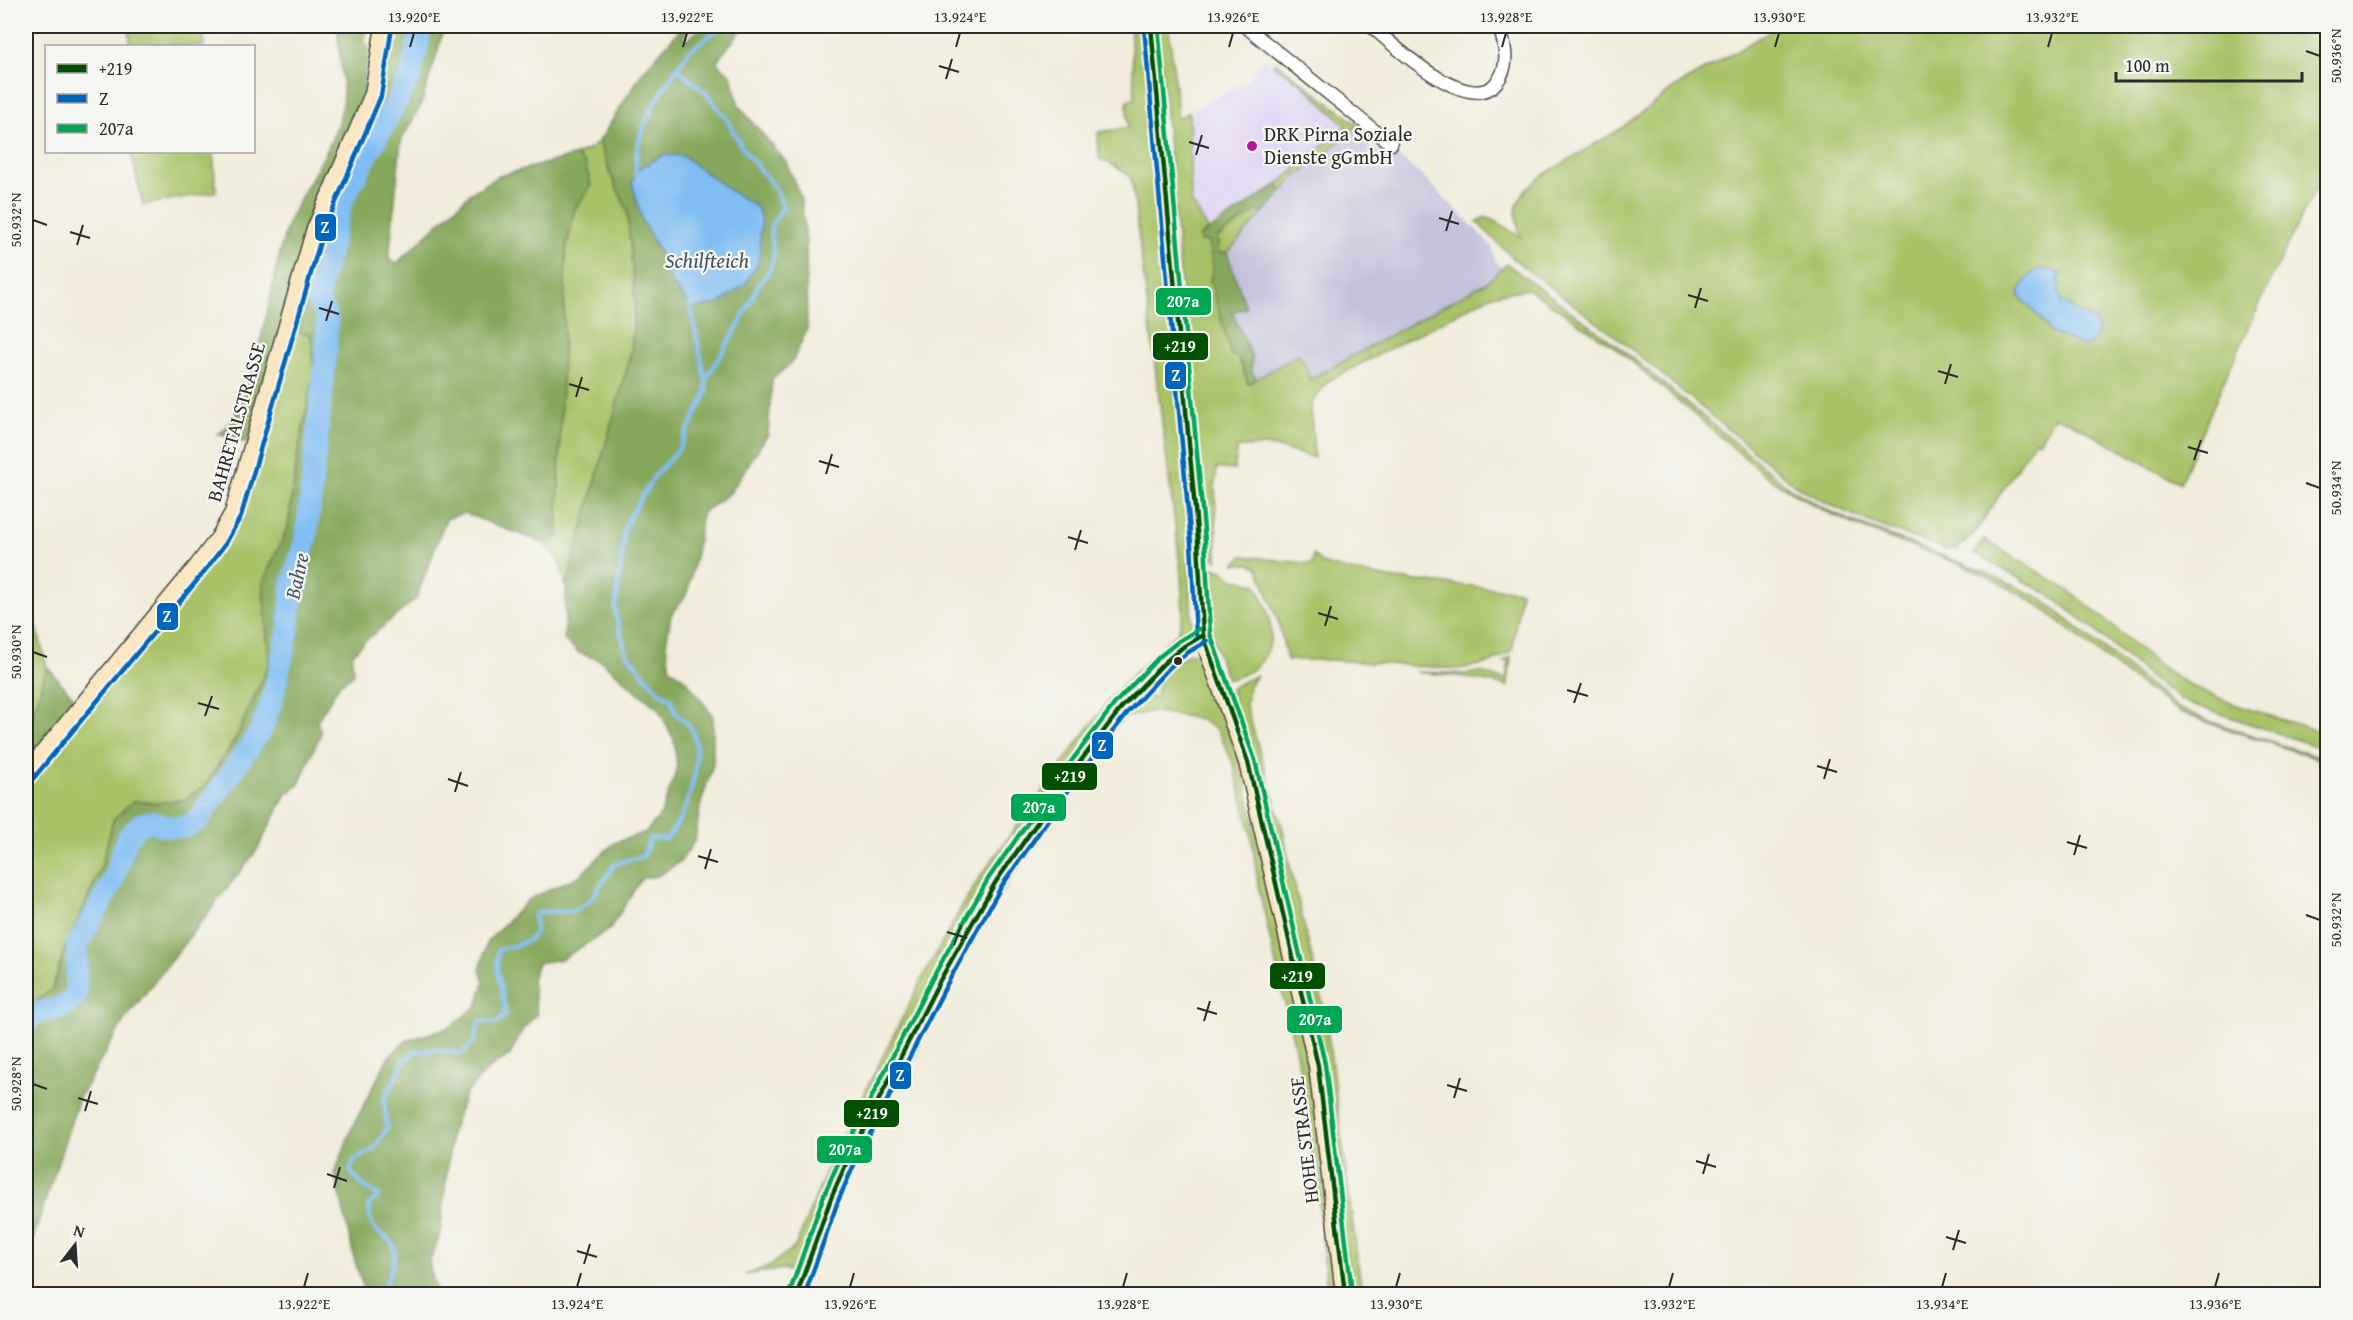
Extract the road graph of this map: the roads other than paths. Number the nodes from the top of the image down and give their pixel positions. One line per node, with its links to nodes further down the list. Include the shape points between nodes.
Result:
1 (385, 26): 8 (street, BAHRETALSTRASSE, via 374,94 315,232 234,513 198,567)
2 (1151, 26): 7 (street, HOHE STRASSE)
3 (1245, 26): 6 (street)
4 (1371, 26): 5 (street, via 1414,62 1455,86 1479,93 1490,89 1504,71 1506,46)
5 (1499, 26)
6 (1391, 144)
7 (1203, 635): 9 (street, via 1164,663 1122,707 995,883 939,982 846,1164); 10 (street, HOHE STRASSE, via 1248,762 1318,1066)
8 (26, 775)
9 (797, 1294)
10 (1345, 1294)

